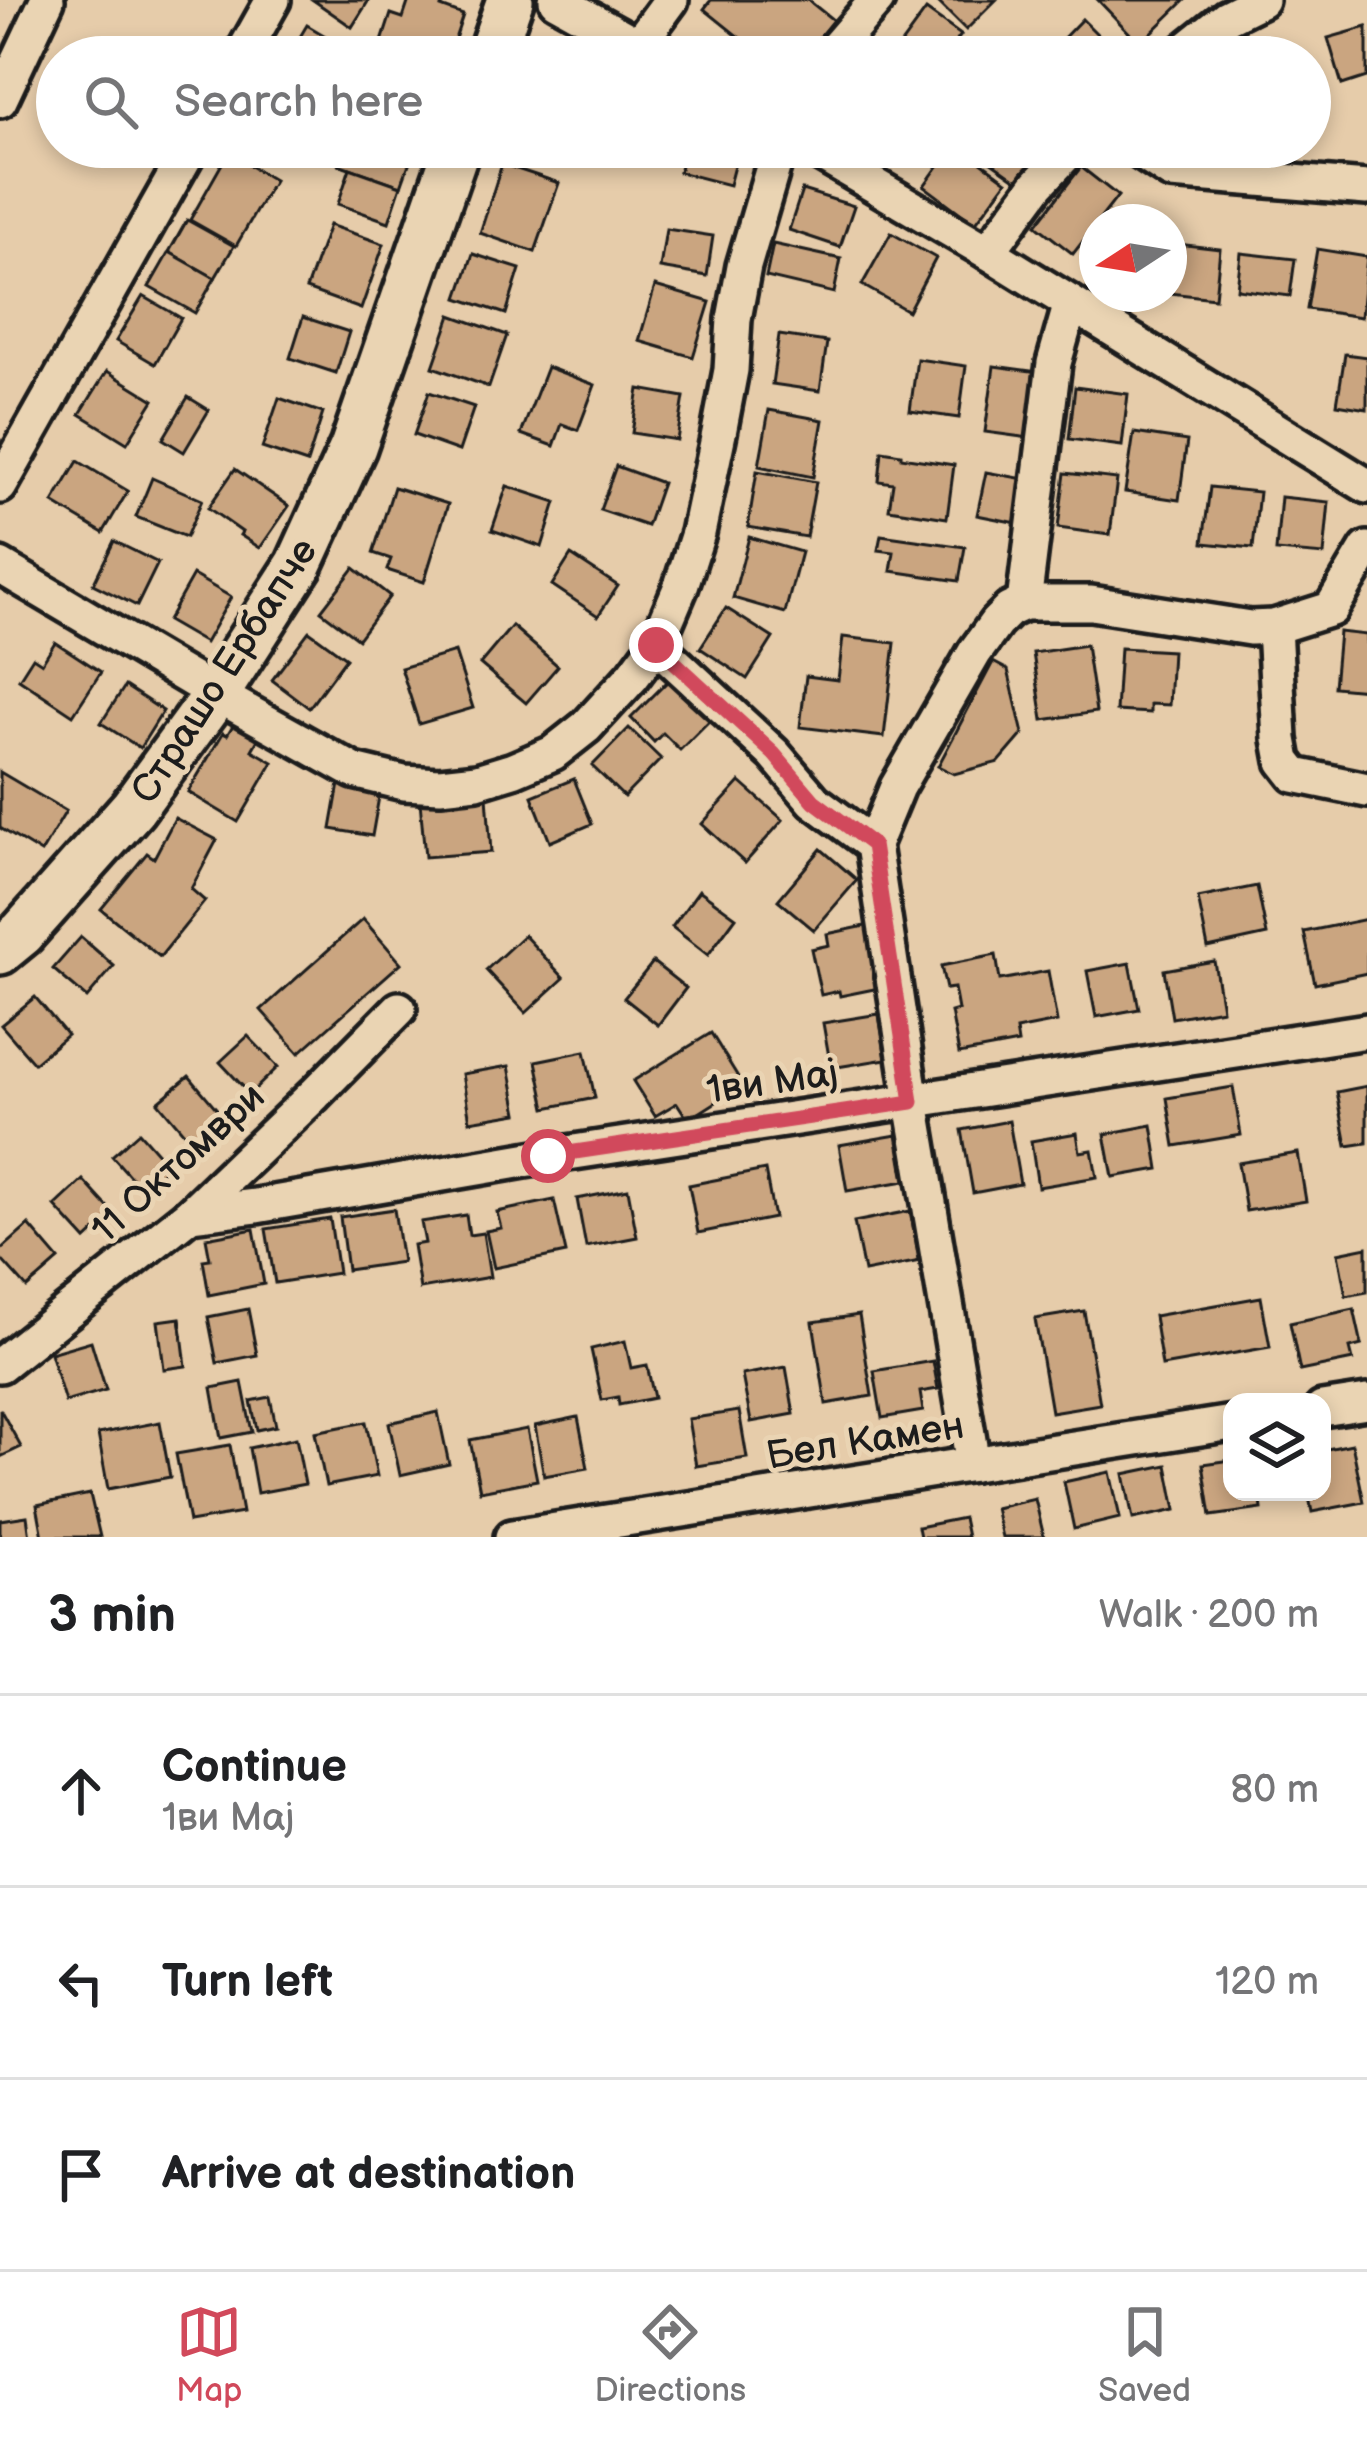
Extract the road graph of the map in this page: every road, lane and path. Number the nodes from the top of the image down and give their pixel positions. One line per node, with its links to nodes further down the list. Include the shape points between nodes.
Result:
1 (47, 0): 14 (street)
2 (273, 0): 8 (street)
3 (510, 0): 9 (main road)
4 (556, 0): 10 (street)
5 (671, 0): 11 (street)
6 (878, 0): 12 (street)
7 (1261, 0): 13 (street)
8 (253, 36)
9 (497, 36)
10 (621, 36)
11 (655, 36)
12 (846, 36)
13 (1203, 36)
14 (0, 100)
15 (178, 168): 24 (street)
16 (450, 168): 31 (main road, Страшо Ербапче, via 327,508)
17 (773, 168): 30 (street, via 744,266 698,533)
18 (844, 168): 22 (street)
19 (1053, 168): 22 (street)
20 (1165, 168): 21 (street)
21 (1367, 188)
22 (988, 253): 23 (street)
23 (1071, 303): 25 (street); 28 (street, via 1054,363)
24 (0, 486)
25 (1367, 486)
26 (1367, 549): 29 (street, via 1331,609)
27 (0, 566): 31 (street)
28 (1024, 603): 29 (street, via 1091,603); 33 (street, via 995,623 975,652)
29 (1274, 627): 32 (street, via 1284,761 1295,776)
30 (656, 645): 31 (street, via 586,727 553,752 478,781 404,783 354,771); 33 (street, via 814,801)
31 (216, 694): 34 (main road, Страшо Ербапче, via 133,808)
32 (1367, 790)
33 (873, 845): 37 (street)
34 (0, 951)
35 (398, 1010): 38 (street, 11 Октомври)
36 (1367, 1031): 37 (street, 1ви Мај)
37 (912, 1102): 38 (street, 1ви Мај); 43 (street)
38 (190, 1214): 39 (street, 11 Октомври)
39 (0, 1365)
40 (1367, 1402): 41 (street)
41 (1331, 1408)
42 (1223, 1424): 43 (street, Бел Камен)
43 (973, 1464): 44 (street, Бел Камен)
44 (599, 1531): 45 (street, Бел Камен)
45 (512, 1537)

